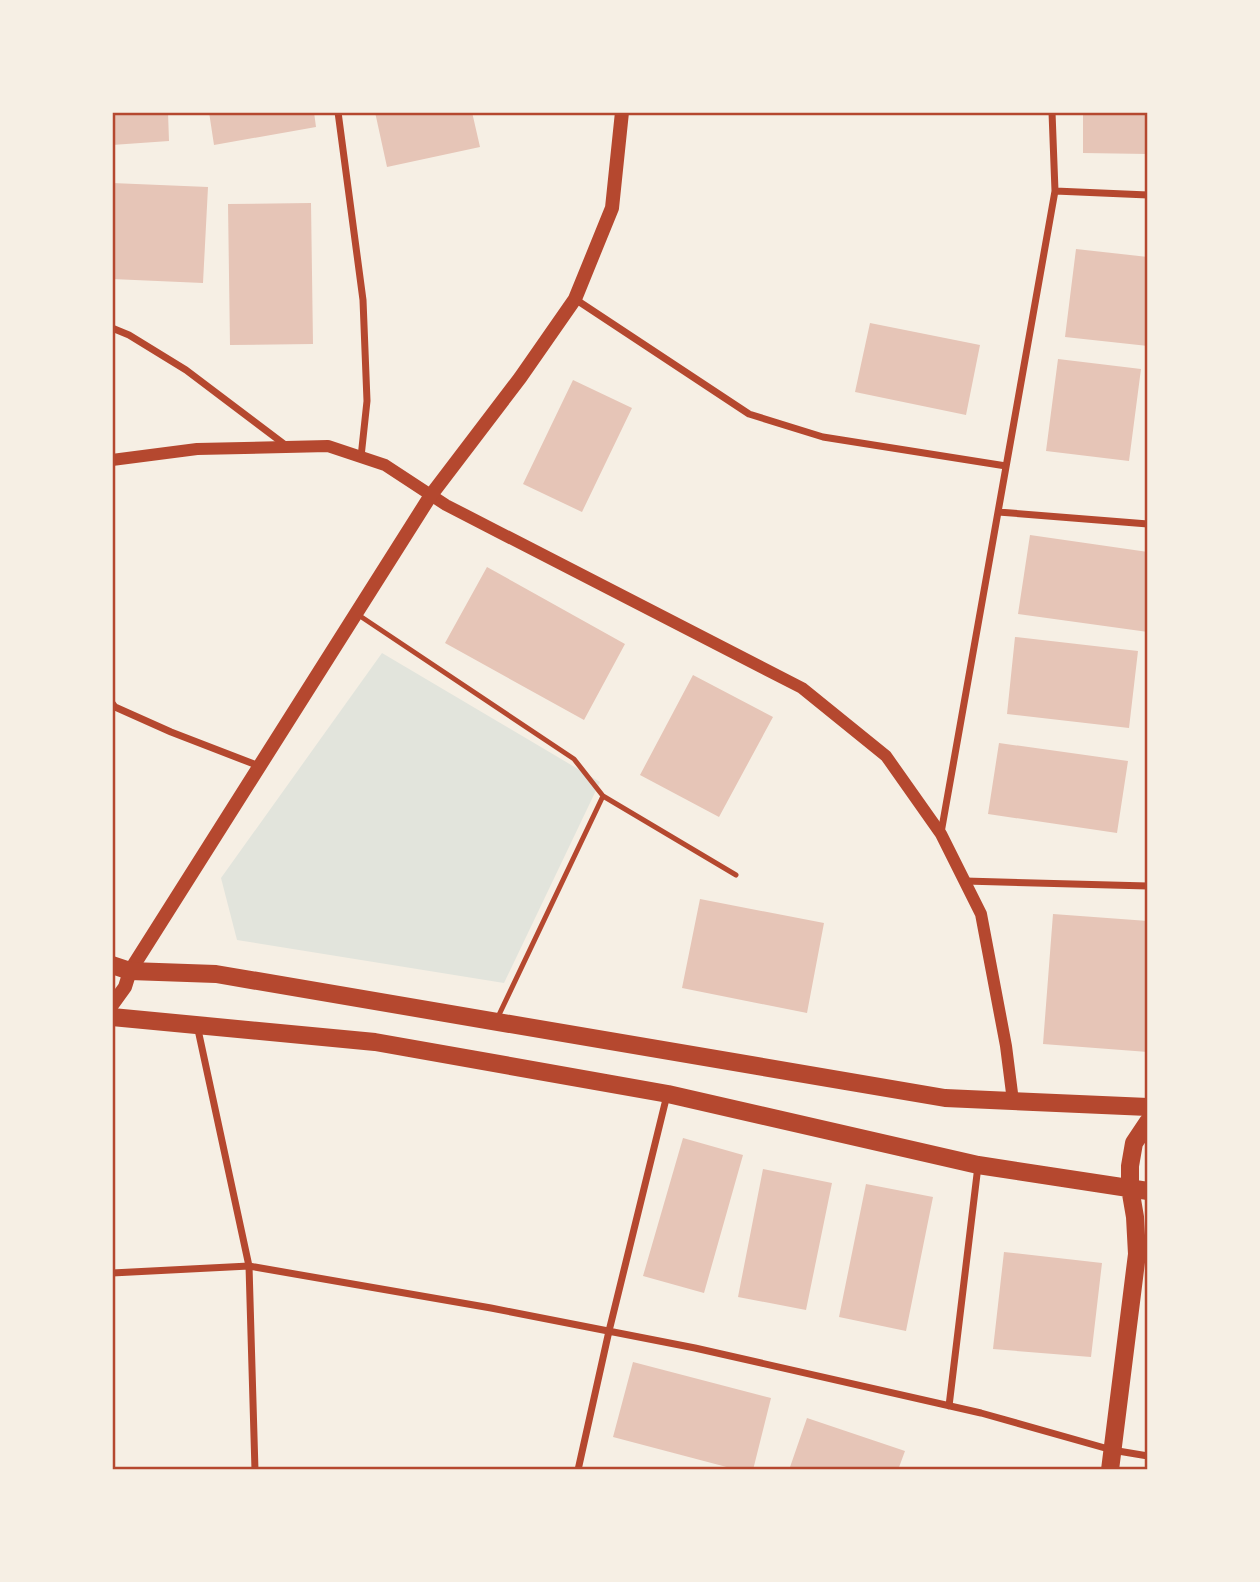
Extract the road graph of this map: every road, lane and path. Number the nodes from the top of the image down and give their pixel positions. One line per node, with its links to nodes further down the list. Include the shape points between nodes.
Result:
1 (338, 112): 9 (street, via 363,300 367,401)
2 (622, 112): 6 (main road, via 611,208)
3 (1052, 112): 4 (street)
4 (1055, 191): 5 (street); 11 (street)
5 (1148, 195)
6 (575, 299): 11 (street, via 749,414 823,437); 12 (main road)
7 (112, 328): 8 (street, via 186,370)
8 (289, 447): 9 (street, via 328,446); 10 (street, via 197,449)
9 (361, 457): 12 (street, via 385,465)
10 (112, 460)
11 (1006, 466): 13 (street)
12 (431, 495): 15 (main road); 19 (street, via 802,688 886,755)
13 (998, 512): 14 (street); 19 (street)
14 (1148, 524)
15 (356, 613): 17 (main road); 18 (lane, via 574,759)
16 (112, 703): 17 (street)
17 (259, 766): 24 (main road)
18 (603, 796): 20 (lane); 27 (lane)
19 (941, 834): 21 (street)
20 (736, 875)
21 (964, 881): 22 (street); 30 (street, via 981,914)
22 (1148, 886)
23 (112, 966): 24 (main road)
24 (130, 971): 25 (main road); 27 (main road, via 216,974)
25 (112, 1005)
26 (112, 1017): 28 (main road)
27 (496, 1022): 30 (main road, via 945,1098)
28 (197, 1024): 29 (main road, via 375,1042); 36 (street)
29 (667, 1094): 33 (main road); 38 (street)
30 (1013, 1101): 31 (main road)
31 (1148, 1107)
32 (1148, 1122): 34 (main road, via 1134,1143)
33 (978, 1165): 34 (main road); 39 (street)
34 (1130, 1188): 35 (main road); 40 (main road, via 1137,1254)
35 (1148, 1191)
36 (249, 1266): 37 (street); 38 (street); 42 (street)
37 (112, 1273)
38 (608, 1331): 39 (street); 43 (street)
39 (949, 1406): 40 (street)
40 (1112, 1450): 41 (street); 44 (main road)
41 (1148, 1456)
42 (255, 1470)
43 (578, 1470)
44 (1111, 1470)

